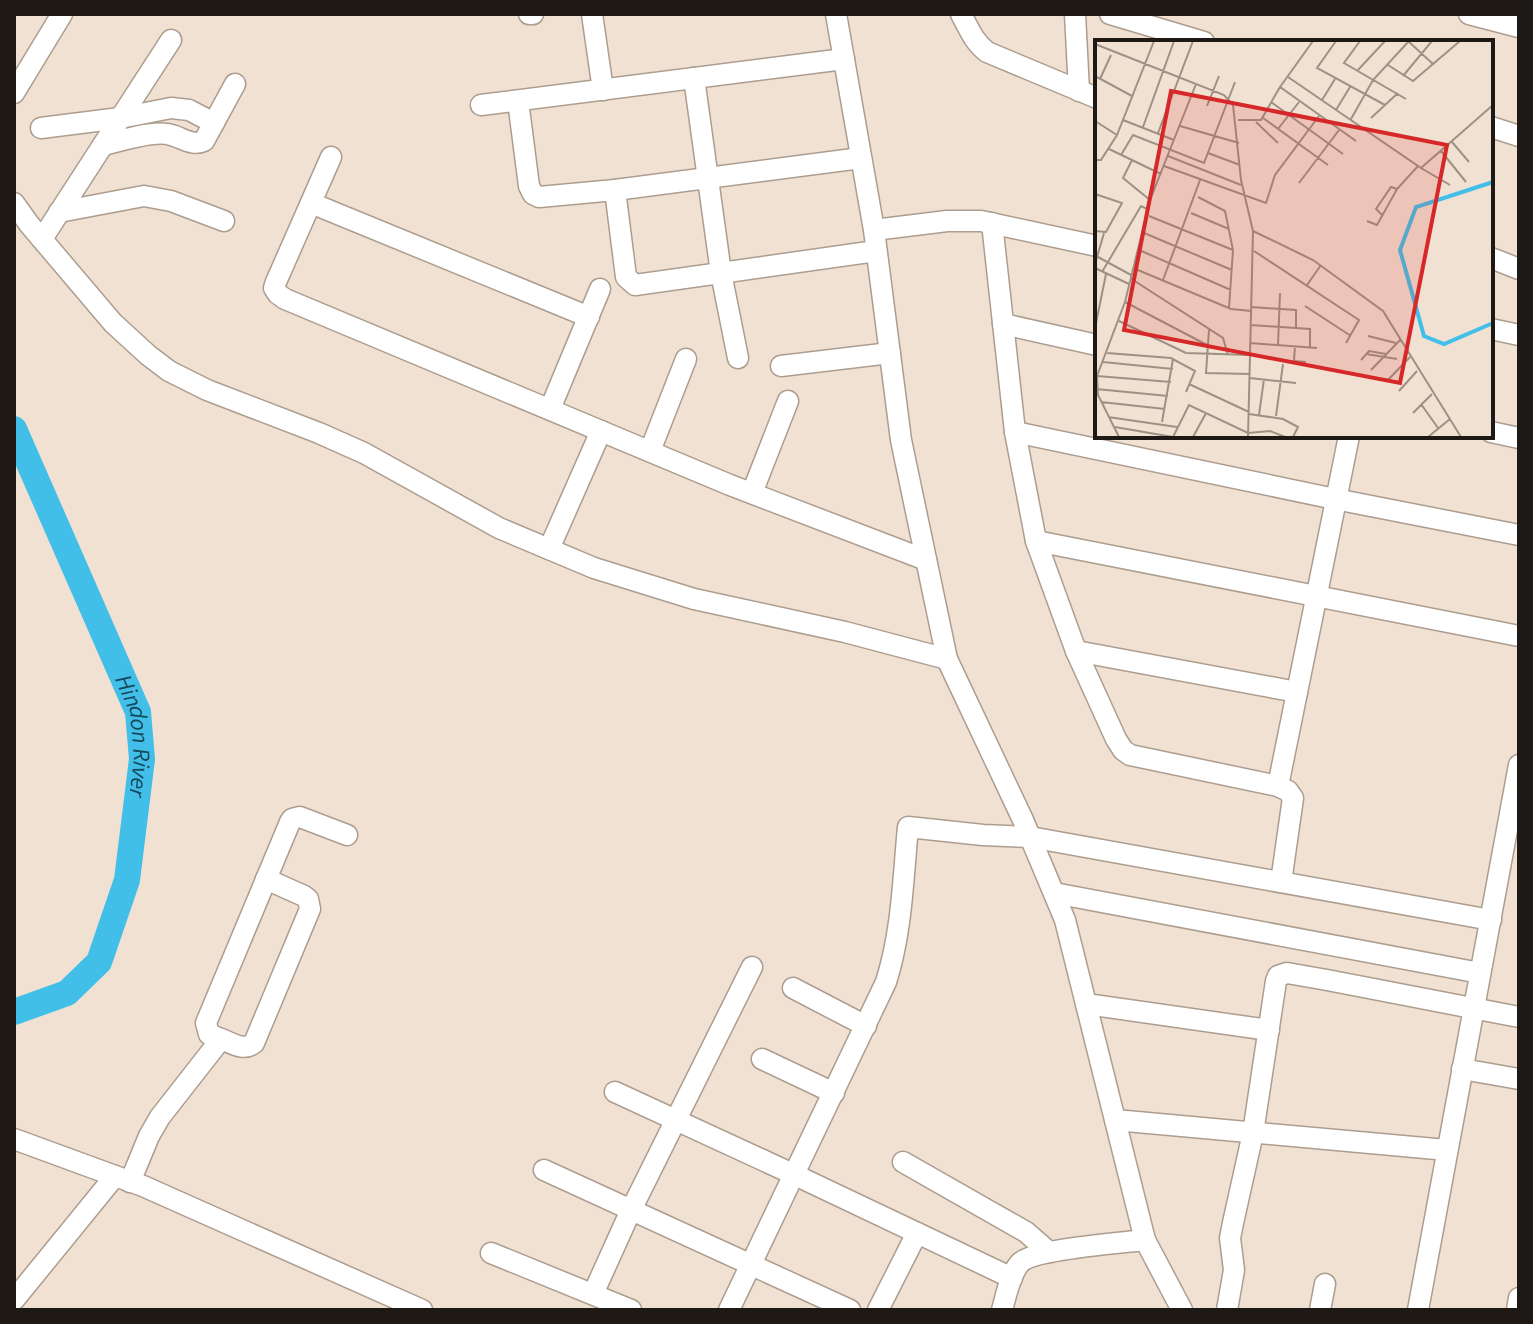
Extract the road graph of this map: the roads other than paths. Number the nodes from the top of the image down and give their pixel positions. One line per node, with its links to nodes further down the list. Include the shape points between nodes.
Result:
1 (62, 14): 15 (street)
2 (592, 14): 14 (street)
3 (836, 14): 11 (street)
4 (961, 14): 16 (street, via 987,52)
5 (1075, 14): 16 (street)
6 (1110, 14): 10 (street)
7 (1469, 14): 8 (street)
8 (1519, 27)
9 (171, 40): 19 (street)
10 (1197, 40)
11 (844, 59): 12 (street); 26 (street)
12 (694, 78): 14 (street); 27 (street)
13 (235, 84): 20 (street)
14 (603, 90): 17 (street)
15 (14, 93)
16 (1088, 95)
17 (518, 101): 18 (street); 28 (street, via 533,194 546,198)
18 (481, 105)
19 (120, 118): 20 (street, via 179,108); 21 (street); 24 (street)
20 (214, 123): 24 (street, via 201,143 158,133)
21 (41, 128)
22 (1493, 128): 23 (street)
23 (1519, 136)
24 (103, 145): 31 (street)
25 (331, 157): 30 (street)
26 (861, 158): 27 (street); 34 (street)
27 (707, 178): 28 (street); 40 (street)
28 (615, 190): 40 (street, via 630,283)
29 (14, 203): 35 (street)
30 (311, 203): 42 (street); 52 (street, via 276,282 278,294)
31 (59, 212): 32 (street, via 144,196); 35 (street)
32 (224, 221)
33 (992, 223): 34 (street, via 947,221); 36 (street); 43 (street)
34 (874, 230): 37 (street)
35 (42, 239): 64 (street, via 113,323 169,371 364,453 499,528)
36 (1095, 246)
37 (876, 251): 40 (street); 47 (street)
38 (1493, 259): 39 (street)
39 (1519, 269)
40 (721, 273): 48 (street)
41 (600, 289): 42 (street)
42 (589, 317): 52 (street)
43 (1003, 324): 46 (street); 54 (street)
44 (1493, 329): 45 (street)
45 (1519, 335)
46 (1095, 345)
47 (890, 353): 50 (street); 65 (street, via 901,440)
48 (738, 358)
49 (686, 359): 59 (street)
50 (781, 366)
51 (788, 401): 60 (street)
52 (550, 409): 53 (street)
53 (601, 431): 59 (street); 64 (street)
54 (1015, 432): 58 (street); 63 (street)
55 (1493, 432): 57 (street)
56 (1349, 438): 61 (street)
57 (1519, 438)
58 (1130, 446): 61 (street)
59 (650, 451): 60 (street)
60 (752, 493): 65 (street)
61 (1335, 499): 62 (street); 66 (street)
62 (1519, 535)
63 (1036, 541): 66 (street); 68 (street)
64 (549, 549): 69 (street, via 694,599)
65 (926, 560): 69 (street)
66 (1317, 597): 67 (street); 70 (street)
67 (1519, 636)
68 (1076, 651): 70 (street); 72 (street, via 1116,739 1130,755)
69 (947, 659): 74 (street)
70 (1297, 692): 72 (street)
71 (1519, 765): 75 (street)
72 (1278, 786): 77 (street, via 1293,798)
73 (347, 835): 76 (street, via 300,817 292,819)
74 (1030, 837): 77 (street); 78 (street); 86 (street, via 908,827 894,957)
75 (1510, 873): 79 (street)
76 (266, 879): 88 (street, via 206,1023 209,1034); 88 (street, via 304,896 310,909 254,1043 243,1048)
77 (1281, 882): 79 (street)
78 (1054, 893): 81 (street); 83 (street)
79 (1491, 920): 81 (street)
80 (752, 967): 95 (street)
81 (1480, 973): 84 (street)
82 (793, 988): 86 (street)
83 (1086, 1004): 87 (street); 94 (street)
84 (1474, 1008): 85 (street); 87 (street, via 1287,973 1276,981); 90 (street)
85 (1519, 1017)
86 (866, 1026): 93 (street)
87 (1269, 1030): 96 (street)
88 (221, 1039): 102 (street, via 160,1117)
89 (762, 1059): 93 (street)
90 (1462, 1069): 91 (street); 98 (street)
91 (1519, 1079)
92 (615, 1092): 95 (street)
93 (834, 1093): 101 (street)
94 (1115, 1120): 96 (street); 105 (street)
95 (676, 1121): 101 (street); 103 (street)
96 (1253, 1133): 98 (street); 121 (street, via 1230,1238 1234,1270)
97 (14, 1139): 102 (street)
98 (1447, 1150): 123 (street)
99 (903, 1162): 106 (street, via 1026,1232)
100 (544, 1170): 103 (street)
101 (795, 1175): 104 (street); 108 (street)
102 (122, 1179): 111 (street); 115 (street)
103 (631, 1210): 108 (street); 112 (street)
104 (917, 1233): 109 (street); 119 (street)
105 (1145, 1240): 106 (street); 114 (street)
106 (1049, 1252): 109 (street, via 1020,1263)
107 (491, 1253): 112 (street)
108 (750, 1264): 117 (street); 118 (street)
109 (1012, 1278): 120 (street)
110 (1325, 1284): 122 (street)
111 (18, 1287)
112 (593, 1294): 116 (street)
113 (1519, 1298): 124 (street)
114 (1177, 1306)
115 (422, 1310)
116 (631, 1310)
117 (729, 1310)
118 (850, 1310)
119 (878, 1310)
120 (1002, 1310)
121 (1227, 1310)
122 (1320, 1310)
123 (1418, 1310)
124 (1517, 1310)

